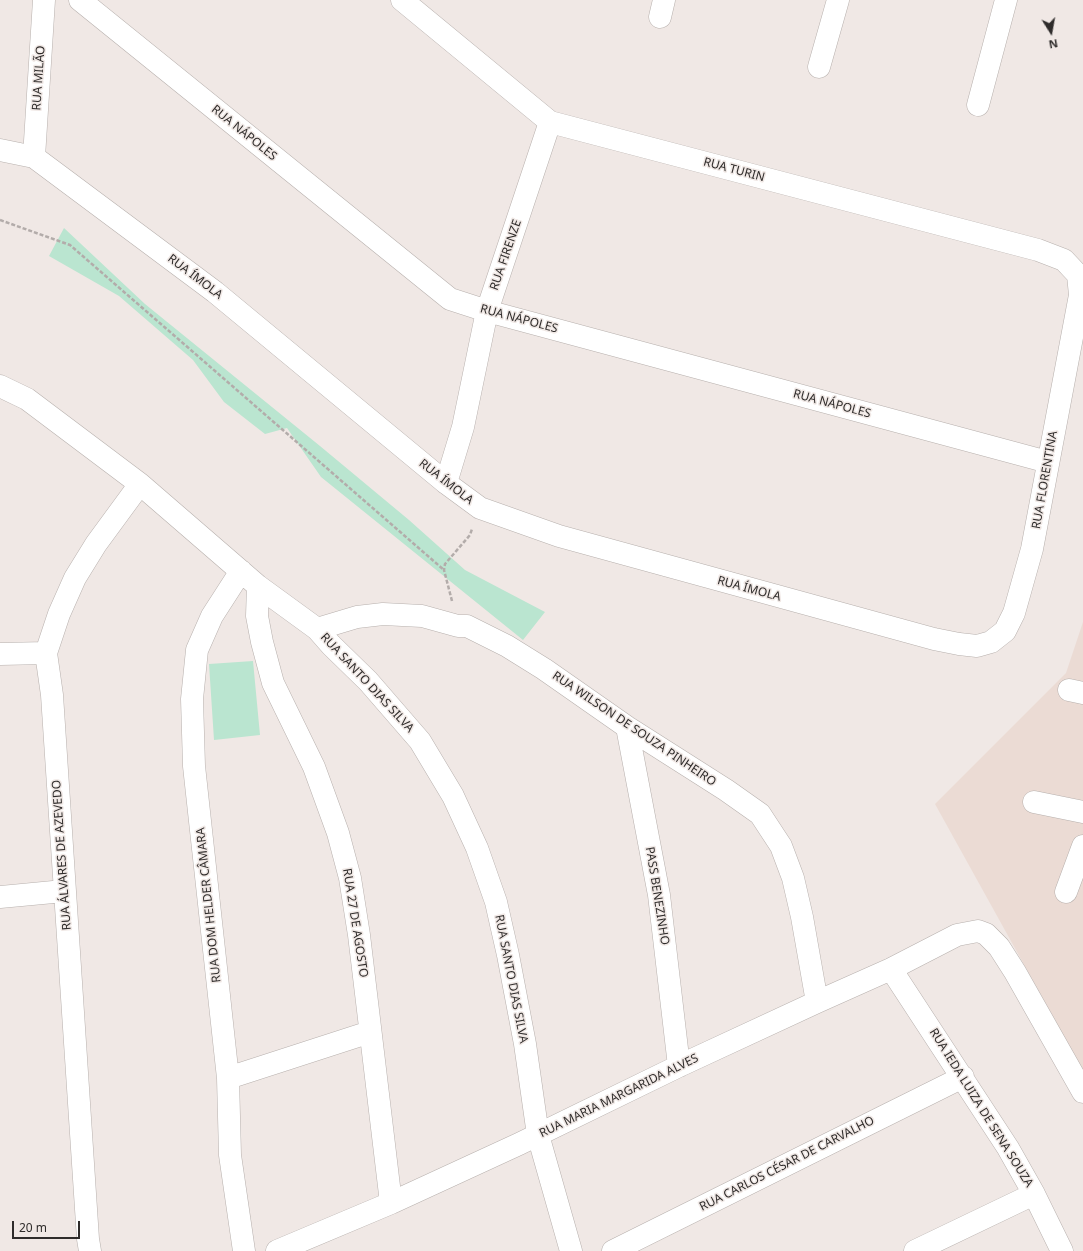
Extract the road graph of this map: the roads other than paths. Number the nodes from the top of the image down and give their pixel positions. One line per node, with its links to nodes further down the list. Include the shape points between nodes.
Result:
1 (44, 0): 10 (street, RUA MILÃO)
2 (80, 0): 12 (street, RUA NÁPOLES, via 450,299)
3 (402, 0): 8 (street, RUA TURIN)
4 (838, 0): 6 (street)
5 (1006, 0): 7 (street)
6 (819, 67)
7 (978, 105)
8 (550, 122): 11 (street, RUA TURIN, via 1038,250 1064,260 1078,275); 12 (street, RUA FIRENZE)
9 (0, 150): 10 (street, RUA ÍMOLA)
10 (34, 157): 15 (street, RUA ÍMOLA, via 215,292)
11 (1080, 295): 14 (street, RUA FLORENTINA)
12 (487, 311): 14 (street, RUA NÁPOLES); 15 (street, RUA FIRENZE, via 463,427)
13 (0, 386): 16 (street, RUA SANTO DIAS SILVA, via 27,398)
14 (1048, 462): 20 (street, RUA FLORENTINA, via 1032,549 1014,613 1005,631 991,642)
15 (446, 483): 20 (street, RUA ÍMOLA, via 480,508 559,536 934,639)
16 (140, 484): 17 (street, RUA SANTO DIAS SILVA); 21 (street, RUA ÁLVARES DE AZEVEDO, via 96,544 76,578 59,614)
17 (241, 570): 18 (street, RUA SANTO DIAS SILVA); 35 (street, RUA DOM HELDER CÂMARA, via 212,616 197,650 192,699 194,766)
18 (258, 586): 19 (street, RUA SANTO DIAS SILVA); 32 (street, RUA 27 DE AGOSTO, via 257,616 273,683 314,767 338,833 350,878)
19 (317, 629): 23 (street, RUA WILSON DE SOUZA PINHEIRO, via 357,617 383,614 422,616 467,626 507,646 544,669); 37 (street, RUA SANTO DIAS SILVA, via 368,681 420,741 453,796 477,848 496,902 508,955 525,1044)
20 (977, 646)
21 (46, 653): 22 (street); 27 (street, RUA ÁLVARES DE AZEVEDO, via 52,695)
22 (0, 654)
23 (627, 727): 31 (street, RUA WILSON DE SOUZA PINHEIRO, via 760,814 781,846 793,878); 33 (street, PASS BENEZINHO, via 659,895)
24 (1034, 802): 25 (street)
25 (1083, 812)
26 (1083, 846): 28 (street)
27 (64, 891): 29 (street); 40 (street, RUA ÁLVARES DE AZEVEDO)
28 (1066, 892)
29 (0, 896)
30 (892, 969): 31 (street, RUA MARIA MARGARIDA ALVES); 34 (street, RUA IEDA LUIZA DE SENA SOUZA); 36 (street, RUA MARIA MARGARIDA ALVES, via 957,935 978,932 986,934 1015,972)
31 (817, 1002): 33 (street, RUA MARIA MARGARIDA ALVES)
32 (370, 1032): 35 (street); 39 (street, RUA 27 DE AGOSTO)
33 (679, 1066): 37 (street, RUA MARIA MARGARIDA ALVES)
34 (963, 1077): 38 (street, RUA IEDA LUIZA DE SENA SOUZA); 44 (street, RUA CARLOS CÉSAR DE CARVALHO)
35 (228, 1078): 41 (street, RUA DOM HELDER CÂMARA, via 230,1155)
36 (1083, 1092)
37 (538, 1135): 39 (street, RUA MARIA MARGARIDA ALVES); 43 (street, RUA SANTO DIAS SILVA)
38 (1034, 1194): 45 (street); 46 (street, RUA IEDA LUIZA DE SENA SOUZA)
39 (391, 1203): 42 (street, RUA MARIA MARGARIDA ALVES)
40 (90, 1251)
41 (244, 1251)
42 (277, 1251)
43 (571, 1251)
44 (613, 1251)
45 (915, 1251)
46 (1062, 1251)

